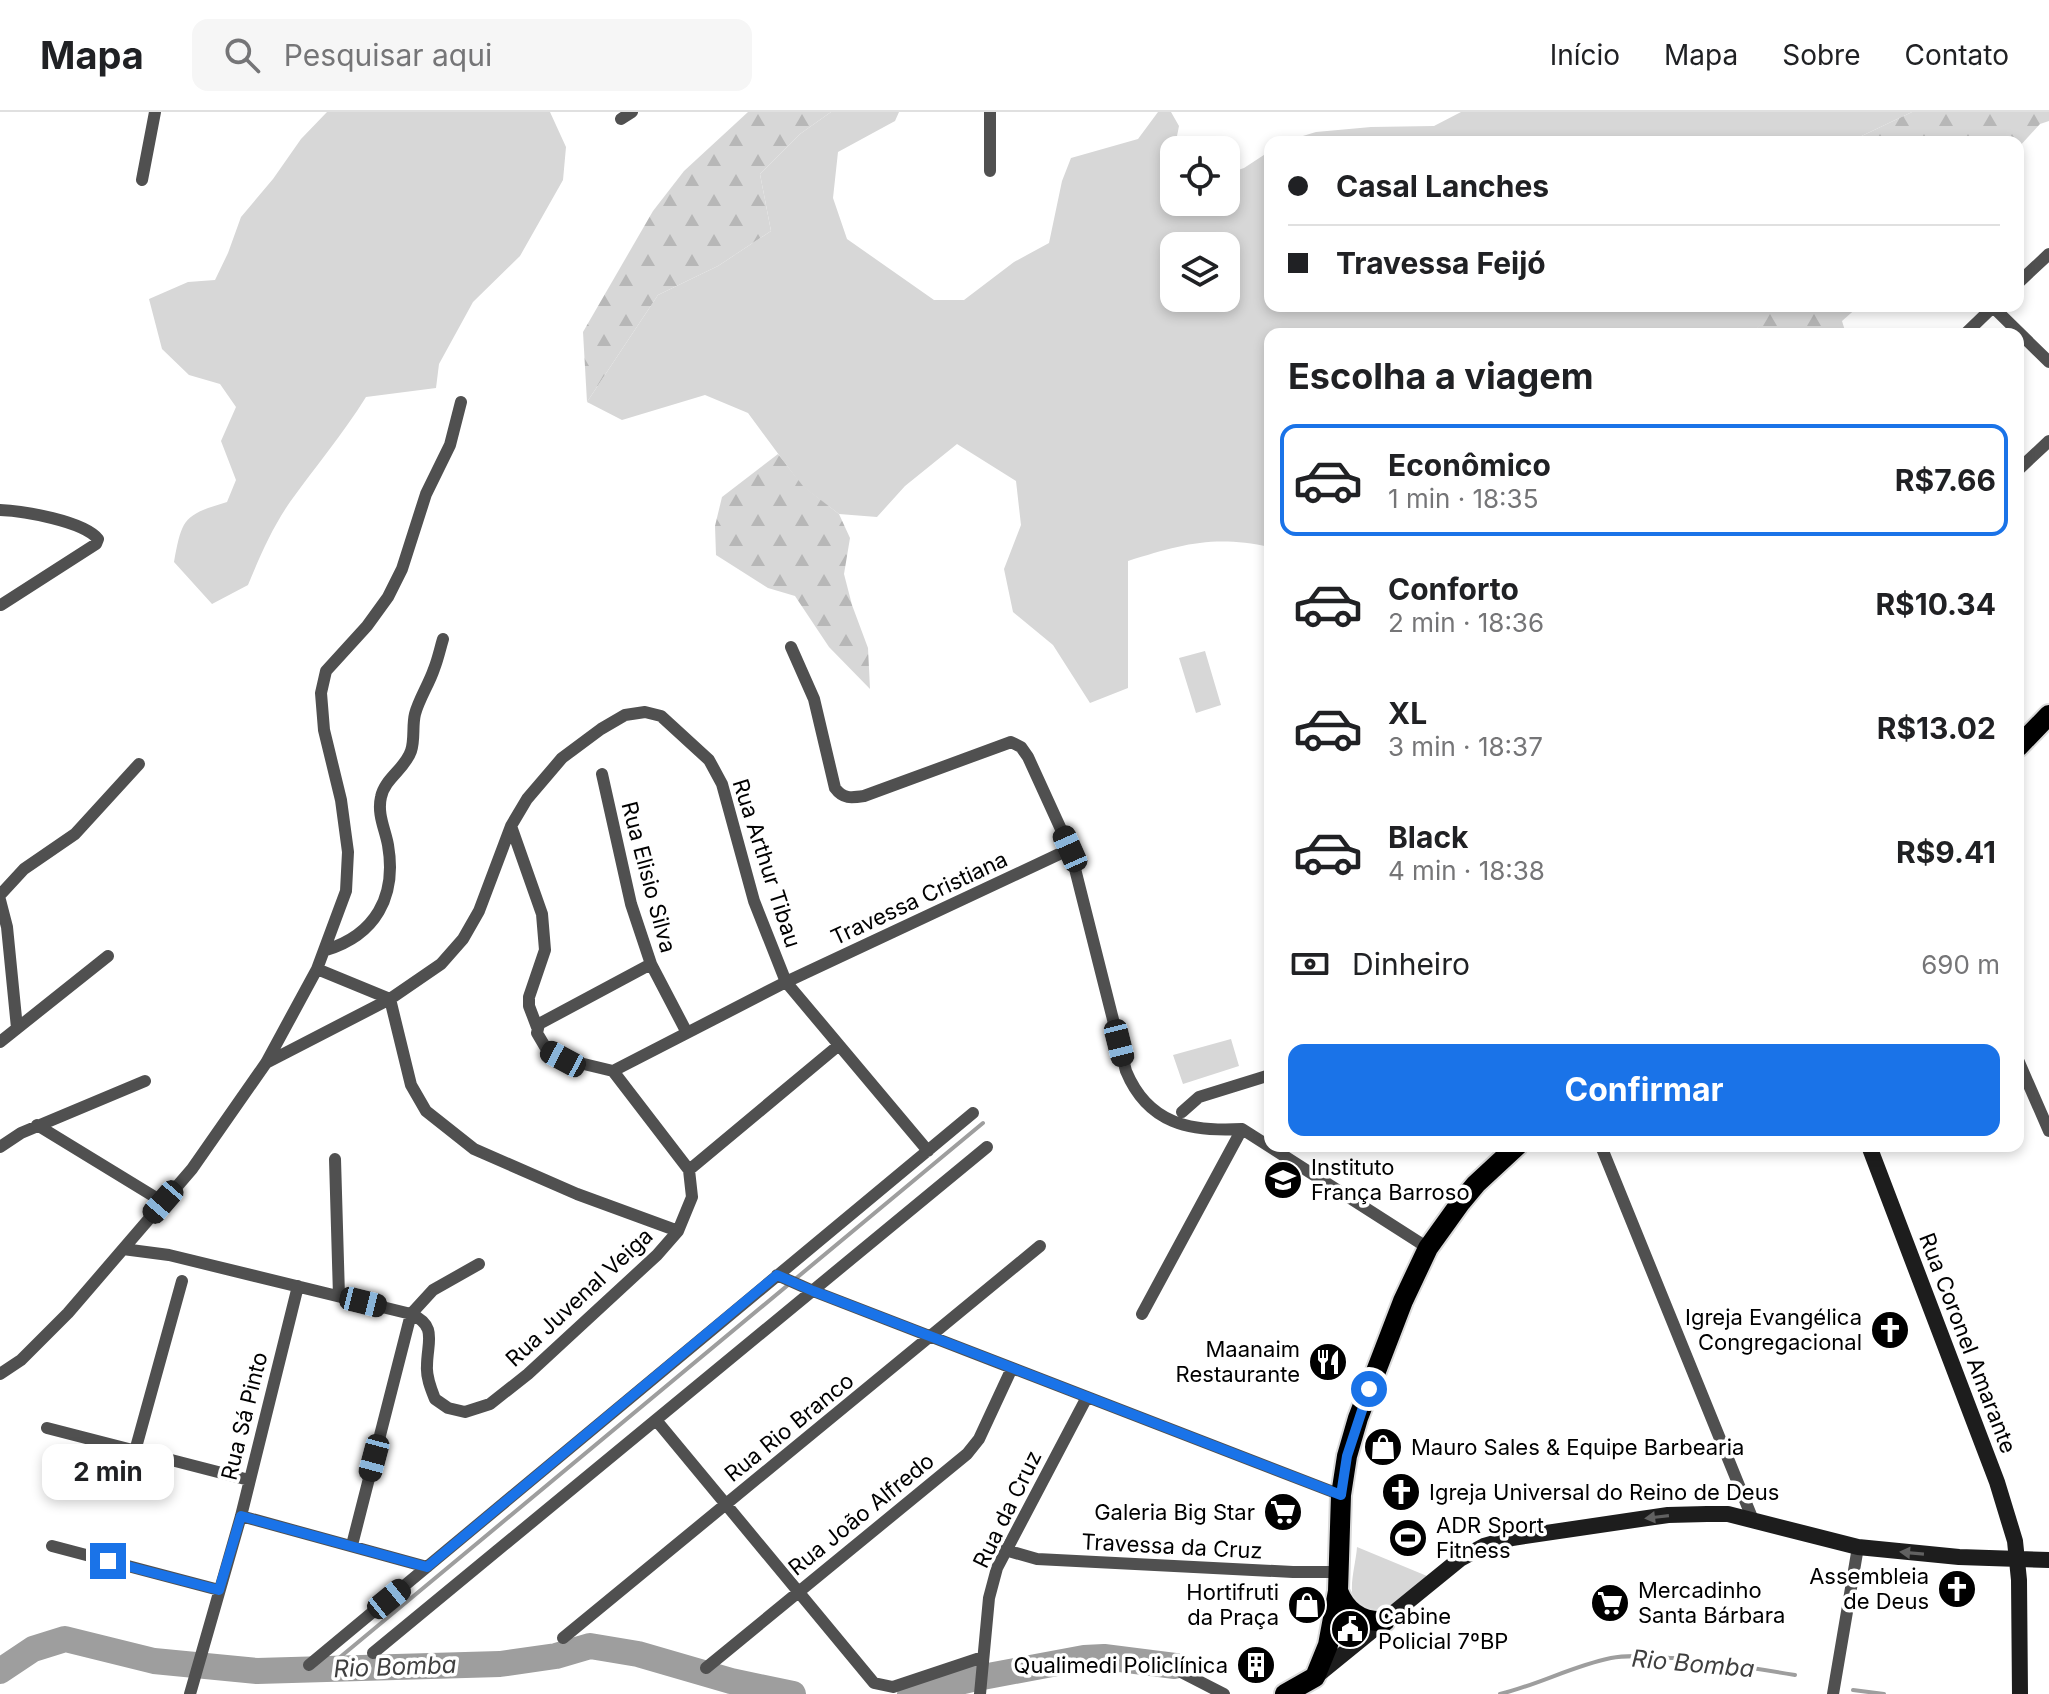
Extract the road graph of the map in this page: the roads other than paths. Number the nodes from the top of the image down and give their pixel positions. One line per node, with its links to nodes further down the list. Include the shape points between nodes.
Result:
1 (155, 112): 4 (street)
2 (990, 112): 3 (street)
3 (990, 171)
4 (142, 180)
5 (2049, 254): 6 (street)
6 (2024, 277)
7 (1987, 312): 9 (street)
8 (1999, 312): 10 (street)
9 (1971, 328)
10 (2015, 328)
11 (2024, 337): 12 (street)
12 (2049, 362)
13 (461, 402): 27 (street, via 450,445 388,597 326,671 321,707 348,852 346,891)
14 (2049, 441): 15 (street)
15 (2024, 464)
16 (0, 510): 17 (street, via 44,517 98,539)
17 (1, 605)
18 (443, 639): 27 (street, via 415,714 411,753 380,800 389,867 379,911 371,926 353,940)
19 (791, 647): 25 (street, via 814,699 840,795 864,796 1011,742 1028,757)
20 (2049, 715): 21 (main road)
21 (2024, 741)
22 (139, 764): 26 (street, via 75,834 24,869)
23 (602, 774): 29 (street, Rua Elisio Silva, via 631,904)
24 (511, 826): 31 (street, Rua Arthur Tibau, via 562,758 601,729 625,715 661,716 709,760 722,784 754,901); 32 (street, Rua Arthur Tibau, via 463,939 441,964); 33 (street, via 543,923 545,950 529,997)
25 (1070, 849): 31 (street, Travessa Cristiana); 46 (street, via 1134,1088 1150,1108 1181,1126)
26 (0, 897): 34 (street)
27 (326, 950): 30 (street)
28 (108, 956): 34 (street)
29 (651, 964): 33 (street); 35 (street, Rua Elisio Silva)
30 (317, 969): 32 (street); 38 (street)
31 (786, 982): 35 (street, Travessa Cristiana); 37 (street, Rua Arthur Tibau)
32 (390, 999): 38 (street, Rua Arthur Tibau); 59 (street, via 411,1085 426,1111 474,1149)
33 (537, 1027): 39 (street, via 547,1050)
34 (17, 1028): 36 (street)
35 (686, 1031): 39 (street, Travessa Cristiana)
36 (0, 1042)
37 (839, 1045): 51 (street, Rua Arthur Tibau); 57 (street)
38 (266, 1063): 58 (street)
39 (613, 1071): 57 (street)
40 (2024, 1074): 47 (street)
41 (1264, 1077): 43 (street, via 1199,1097)
42 (145, 1081): 45 (street)
43 (1182, 1112)
44 (973, 1113): 51 (street)
45 (37, 1125): 49 (street); 58 (street)
46 (1242, 1129): 48 (street); 70 (street)
47 (2049, 1131)
48 (1264, 1143)
49 (0, 1147)
50 (987, 1147): 67 (street)
51 (928, 1151): 64 (street)
52 (1278, 1152): 61 (street)
53 (1511, 1152): 61 (main road, via 1476,1184)
54 (1603, 1152): 82 (street)
55 (1871, 1152): 87 (main road, Rua Coronel Amarante, via 1997,1482)
56 (335, 1159): 68 (street)
57 (689, 1170): 59 (street, Rua Juvenal Veiga, via 692,1197)
58 (163, 1202): 62 (street)
59 (678, 1231): 69 (street, Rua Juvenal Veiga, via 528,1374 490,1404 465,1412 435,1399 426,1369 429,1329)
60 (1040, 1246): 71 (street, Rua Rio Branco)
61 (1428, 1248): 79 (main road, via 1358,1418)
62 (123, 1249): 66 (street); 73 (street, via 59,1322)
63 (479, 1264): 69 (street, via 433,1290)
64 (781, 1276): 67 (street); 89 (street)
65 (182, 1281): 77 (street)
66 (298, 1286): 68 (street); 78 (street, Rua Sá Pinto)
67 (807, 1288): 71 (street); 75 (street)
68 (339, 1296): 69 (street)
69 (411, 1314): 83 (street)
70 (1142, 1314)
71 (931, 1336): 72 (street); 80 (street, Rua Rio Branco)
72 (1012, 1368): 74 (street); 92 (street, Rua João Alfredo, via 975,1446)
73 (0, 1374)
74 (1087, 1397): 79 (street); 86 (street, Rua da Cruz)
75 (656, 1420): 80 (street); 95 (street)
76 (47, 1428): 77 (street)
77 (135, 1451): 78 (street)
78 (249, 1480): 81 (street, Rua Sá Pinto)
79 (1341, 1495): 90 (main road)
80 (726, 1504): 92 (street); 94 (street, Rua Rio Branco)
81 (241, 1516): 83 (street); 91 (street, Rua Sá Pinto)
82 (1753, 1520): 85 (main road); 93 (main road, one-way to 93, via 1728,1514 1668,1515 1512,1538 1460,1559)
83 (352, 1545): 89 (street)
84 (52, 1546): 91 (street)
85 (1858, 1547): 87 (main road, one-way to 85); 105 (street)
86 (1005, 1550): 90 (street, Travessa da Cruz, via 1037,1559 1293,1572); 96 (street, Rua da Cruz, via 989,1598)
87 (2018, 1559): 88 (main road); 106 (main road, Rua Coronel Amarante)
88 (2049, 1560)
89 (427, 1567): 97 (street)
90 (1338, 1581): 93 (main road, via 1346,1607 1360,1617); 100 (main road, via 1332,1632)
91 (219, 1590): 102 (street, Rua Sá Pinto)
92 (798, 1591): 96 (street, via 874,1683 882,1686); 98 (street, Rua João Alfredo)
93 (1385, 1621): 100 (main road)
94 (563, 1638)
95 (373, 1653)
96 (983, 1657): 101 (street, Rua da Cruz)
97 (309, 1665)
98 (706, 1668)
99 (1179, 1671): 103 (street)
100 (1315, 1677): 104 (main road)
101 (981, 1691)
102 (190, 1694)
103 (1224, 1694)
104 (1285, 1694)
105 (1833, 1694)
106 (2020, 1694)

